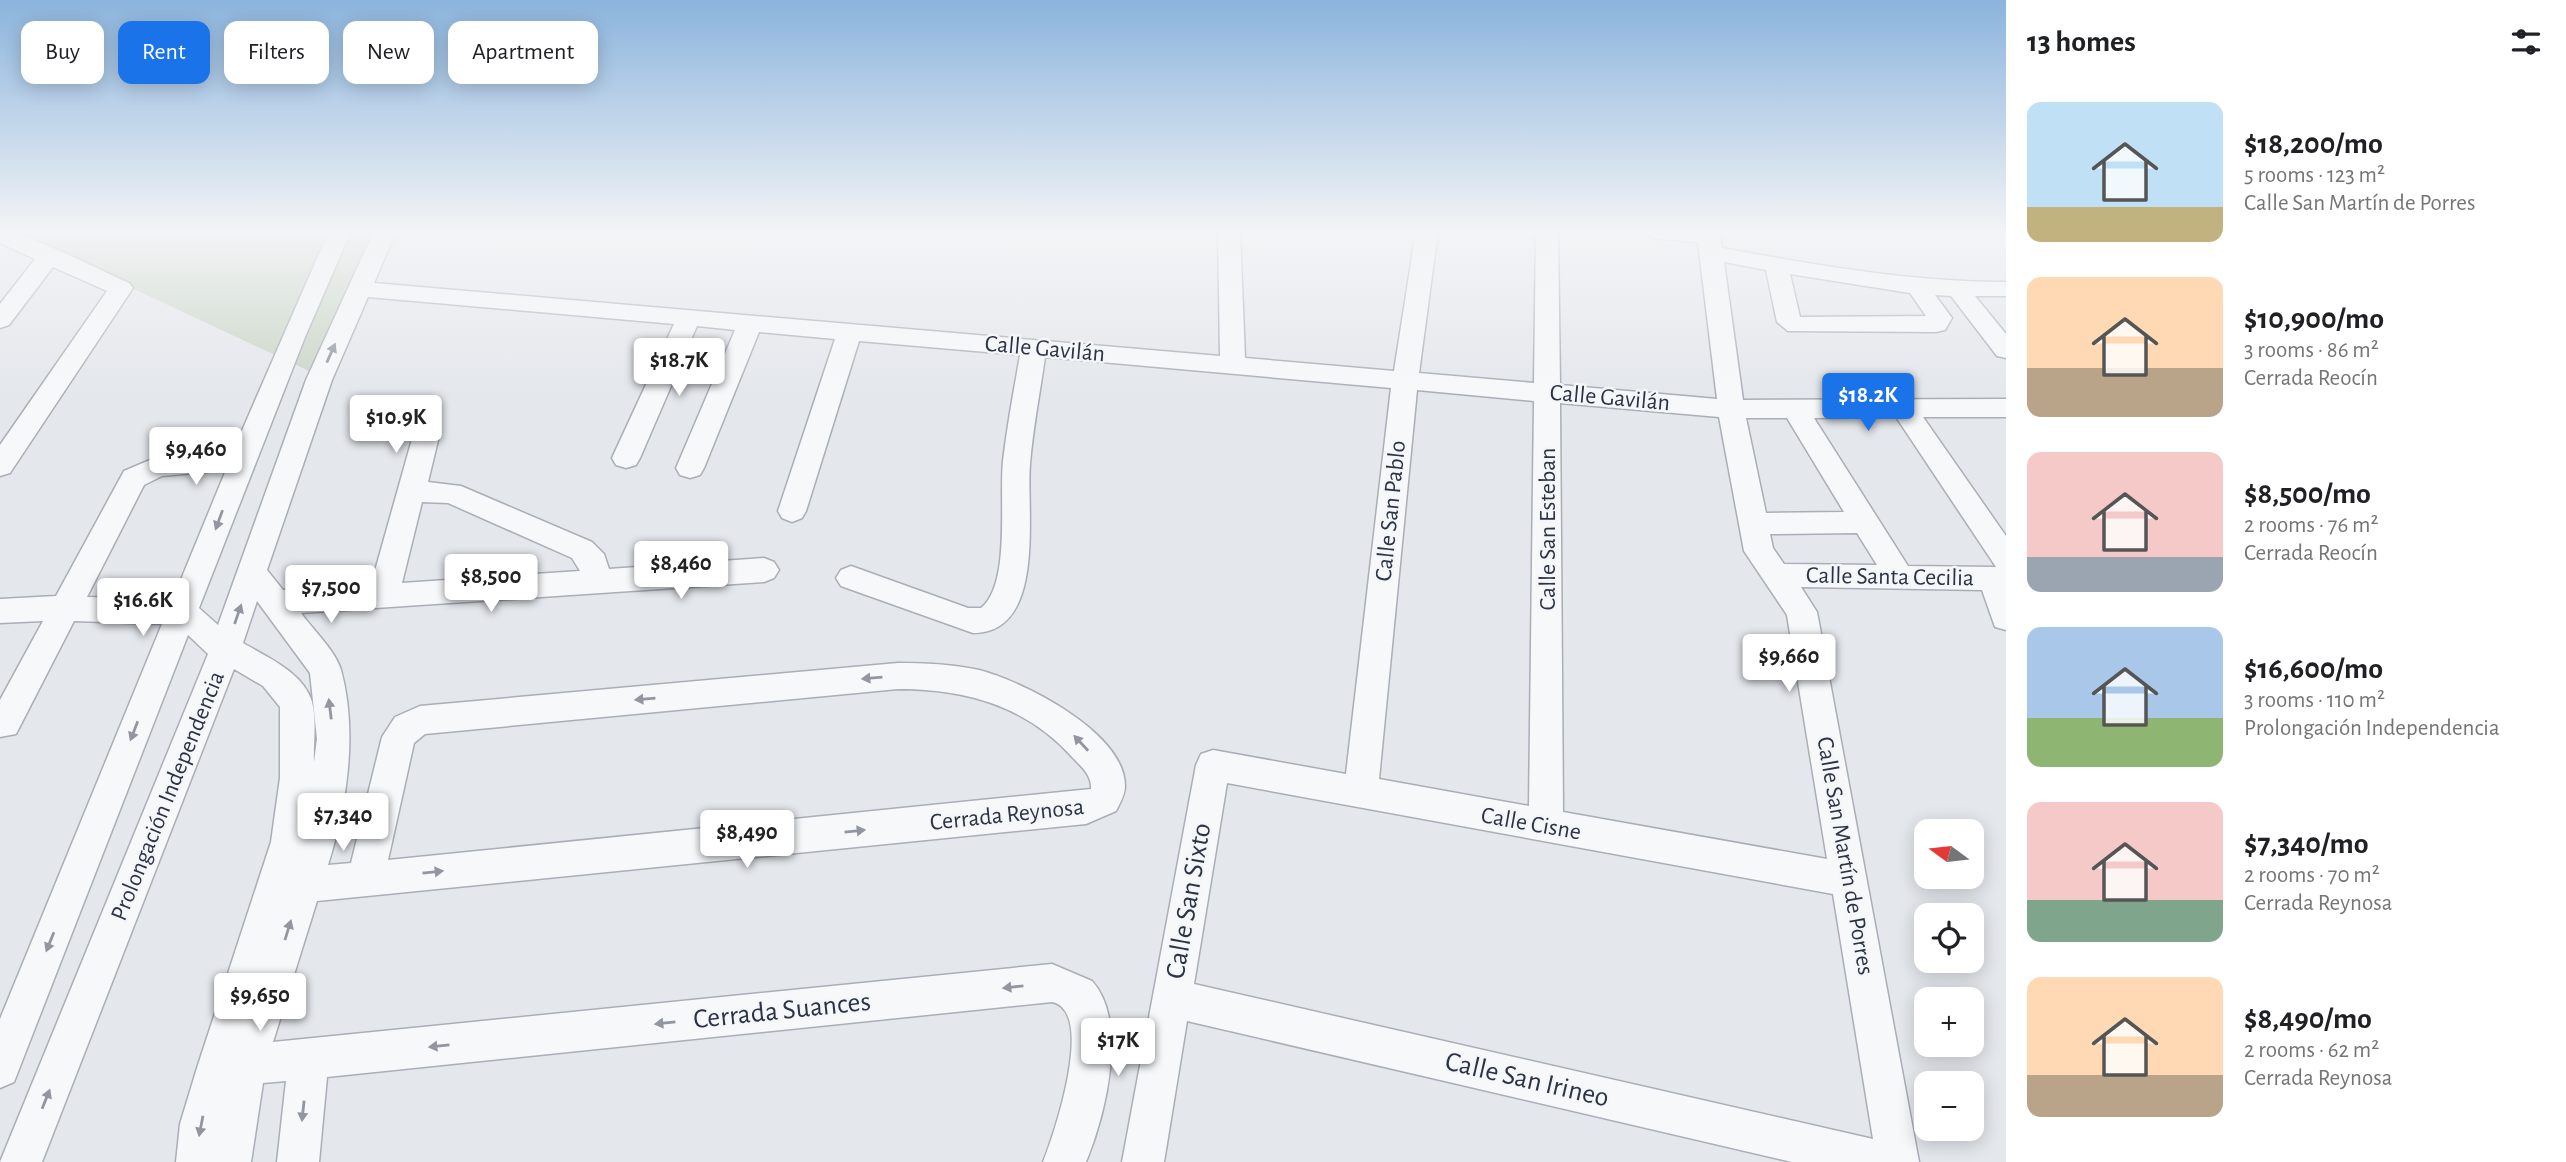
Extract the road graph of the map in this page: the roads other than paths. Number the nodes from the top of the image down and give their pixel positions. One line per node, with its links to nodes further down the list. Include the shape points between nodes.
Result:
1 (27, 285): 16 (street)
2 (115, 285): 31 (street, via 121,288)
3 (315, 285): 29 (street)
4 (361, 285): 12 (street, Prolongación Independencia)
5 (1231, 285): 21 (street)
6 (1419, 285): 22 (street, Calle San Pablo)
7 (1548, 285): 23 (street, Calle San Esteban)
8 (1715, 285): 25 (street, Calle San Martín de Porres)
9 (1781, 285): 11 (street, via 1789,321 1797,325 1936,324 1940,318)
10 (1902, 285): 11 (street)
11 (1918, 288): 13 (street)
12 (359, 289): 15 (street, Calle Gavilán); 38 (street, Prolongación Independencia, one-way to 12, via 319,380)
13 (1961, 289): 14 (street); 20 (street)
14 (2006, 289)
15 (689, 318): 17 (street, Calle Gavilán); 30 (street)
16 (0, 320)
17 (750, 323): 18 (street, Calle Gavilán); 32 (street)
18 (849, 332): 19 (street, Calle Gavilán); 34 (street)
19 (1034, 348): 21 (street, Calle Gavilán); 42 (street, via 1015,467 1014,565 1002,605 993,617 967,621)
20 (2006, 350)
21 (1233, 365): 22 (street, Calle Gavilán)
22 (1405, 380): 23 (street, Calle Gavilán); 53 (street, Calle San Pablo)
23 (1549, 392): 25 (street, Calle Gavilán); 54 (street, Calle San Esteban)
24 (2006, 408): 26 (street, Calle Gavilán)
25 (1731, 409): 27 (street, Calle Gavilán); 36 (street, Calle San Martín de Porres)
26 (1904, 409): 27 (street, Calle Gavilán); 39 (street)
27 (1796, 411): 35 (street)
28 (427, 432): 33 (street)
29 (243, 458): 46 (street, via 157,467 134,478); 48 (street, one-way to 48)
30 (626, 458)
31 (0, 466)
32 (690, 468)
33 (412, 491): 43 (street, via 451,493 582,550 594,562); 44 (street)
34 (793, 511)
35 (1867, 522): 36 (street); 41 (street)
36 (1753, 524): 40 (street, Calle San Martín de Porres, via 1759,551)
37 (764, 570): 43 (street)
38 (252, 572): 45 (street); 50 (street, Prolongación Independencia, one-way to 38)
39 (2002, 572): 41 (street, Calle Santa Cecilia); 49 (street)
40 (1775, 575): 41 (street, Calle Santa Cecilia); 56 (street, Calle San Martín de Porres, via 1802,612)
41 (1899, 576)
42 (851, 578)
43 (595, 581): 44 (street)
44 (383, 596): 45 (street)
45 (275, 603): 57 (street, one-way to 45, via 319,837 334,739 326,668)
46 (64, 608): 47 (street); 48 (street); 51 (street)
47 (0, 611)
48 (183, 612): 50 (street); 61 (street, one-way to 61)
49 (2006, 618)
50 (226, 649): 57 (street, via 274,677 296,703); 62 (street, Prolongación Independencia, one-way to 50)
51 (4, 724)
52 (1213, 765): 53 (street, Calle Cisne); 58 (street, Calle San Sixto)
53 (1361, 792): 54 (street, Calle Cisne)
54 (1546, 827): 56 (street, Calle Cisne)
55 (365, 878): 55 (street, Cerrada Reynosa, one-way to 55, via 1086,808 1104,800 1110,785 1082,743 1049,715 988,685 939,675 420,720 400,737); 57 (street, Cerrada Reynosa)
56 (1849, 880): 69 (street, Calle San Martín de Porres)
57 (289, 886): 60 (street)
58 (1172, 998): 67 (street, Calle San Sixto); 68 (street, Calle San Irineo)
59 (309, 1059): 60 (street, Cerrada Suances); 65 (street, one-way to 65); 66 (street, Cerrada Suances, one-way to 59, via 1082,1120 1089,1016 1078,994 1052,983)
60 (232, 1067): 63 (street, one-way to 63, via 201,1124); 64 (street)
61 (0, 1068)
62 (21, 1162)
63 (197, 1162)
64 (230, 1162)
65 (298, 1162)
66 (1064, 1162)
67 (1143, 1162)
68 (1882, 1162)
69 (1898, 1162)

